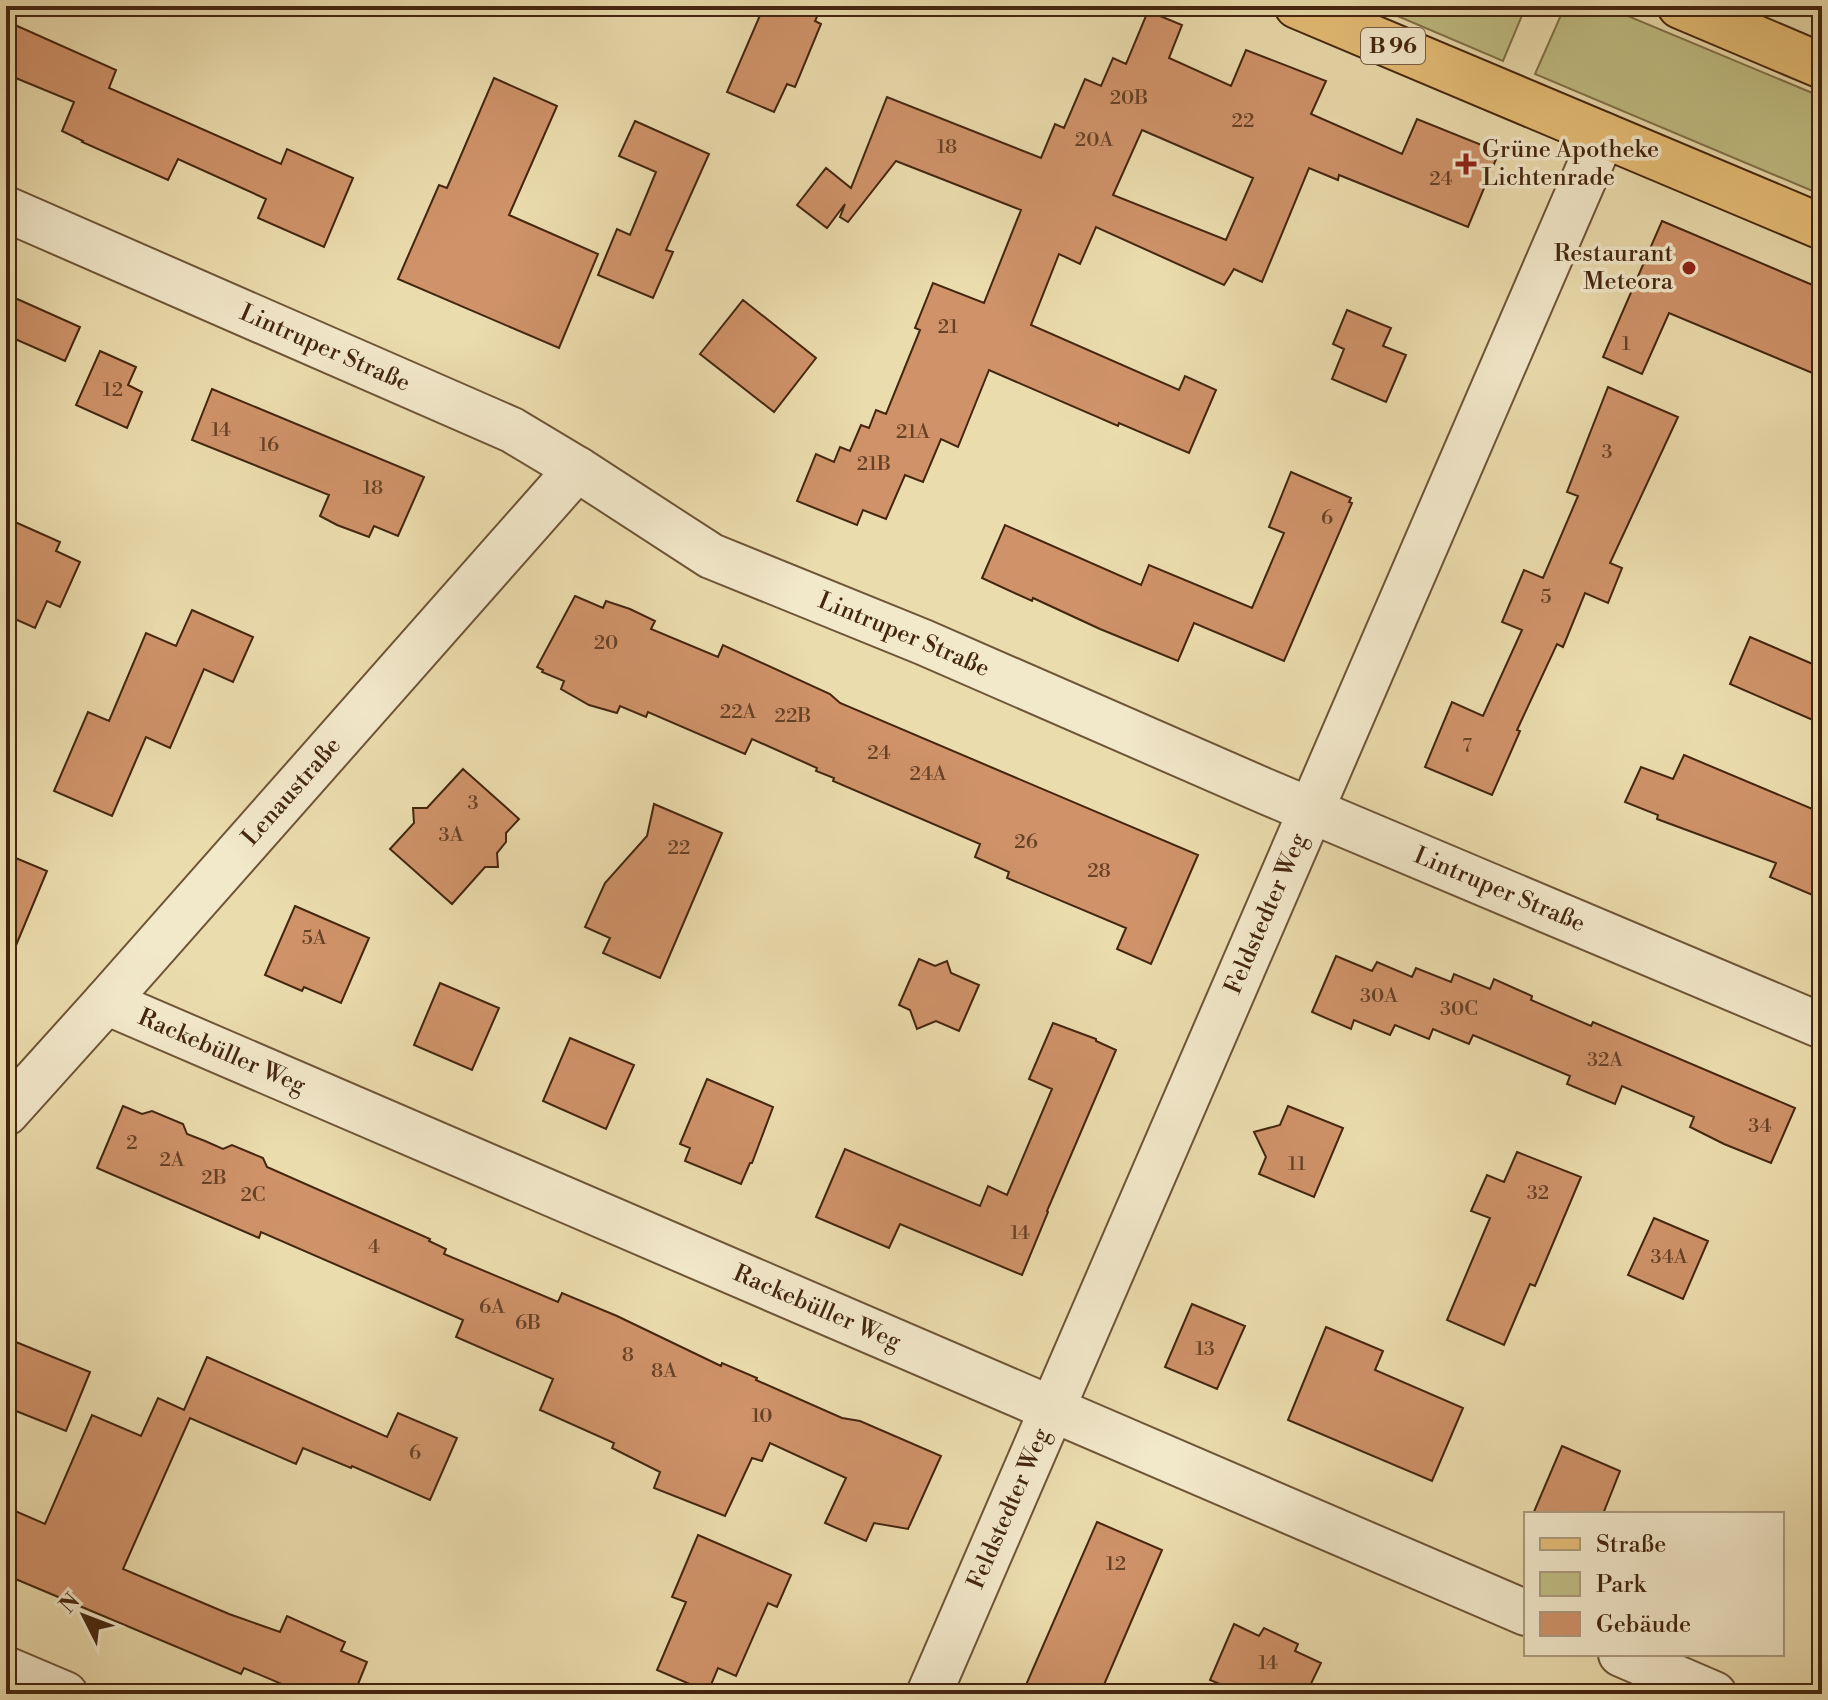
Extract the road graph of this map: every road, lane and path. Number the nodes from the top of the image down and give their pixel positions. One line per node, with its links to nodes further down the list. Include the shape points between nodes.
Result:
1 (1297, 6): 4 (main road, B 96)
2 (1707, 11): 3 (main road)
3 (1822, 66)
4 (1603, 135): 6 (main road, B 96); 8 (street, Feldstedter Weg)
5 (6, 209): 7 (street, Lintruper Straße, via 512,430)
6 (1822, 227)
7 (577, 469): 8 (street, Lintruper Straße, via 711,556); 9 (street, Lenaustraße)
8 (1312, 811): 10 (street, Lintruper Straße); 12 (street, Feldstedter Weg)
9 (106, 1002): 11 (street, Lenaustraße); 12 (street, Rackebüller Weg)
10 (1822, 1026)
11 (6, 1113)
12 (1053, 1409): 13 (street, Rackebüller Weg); 17 (street, Feldstedter Weg)
13 (1524, 1612)
14 (1626, 1656): 18 (street)
15 (6, 1669): 16 (street)
16 (65, 1694)
17 (929, 1694)
18 (1714, 1694)

